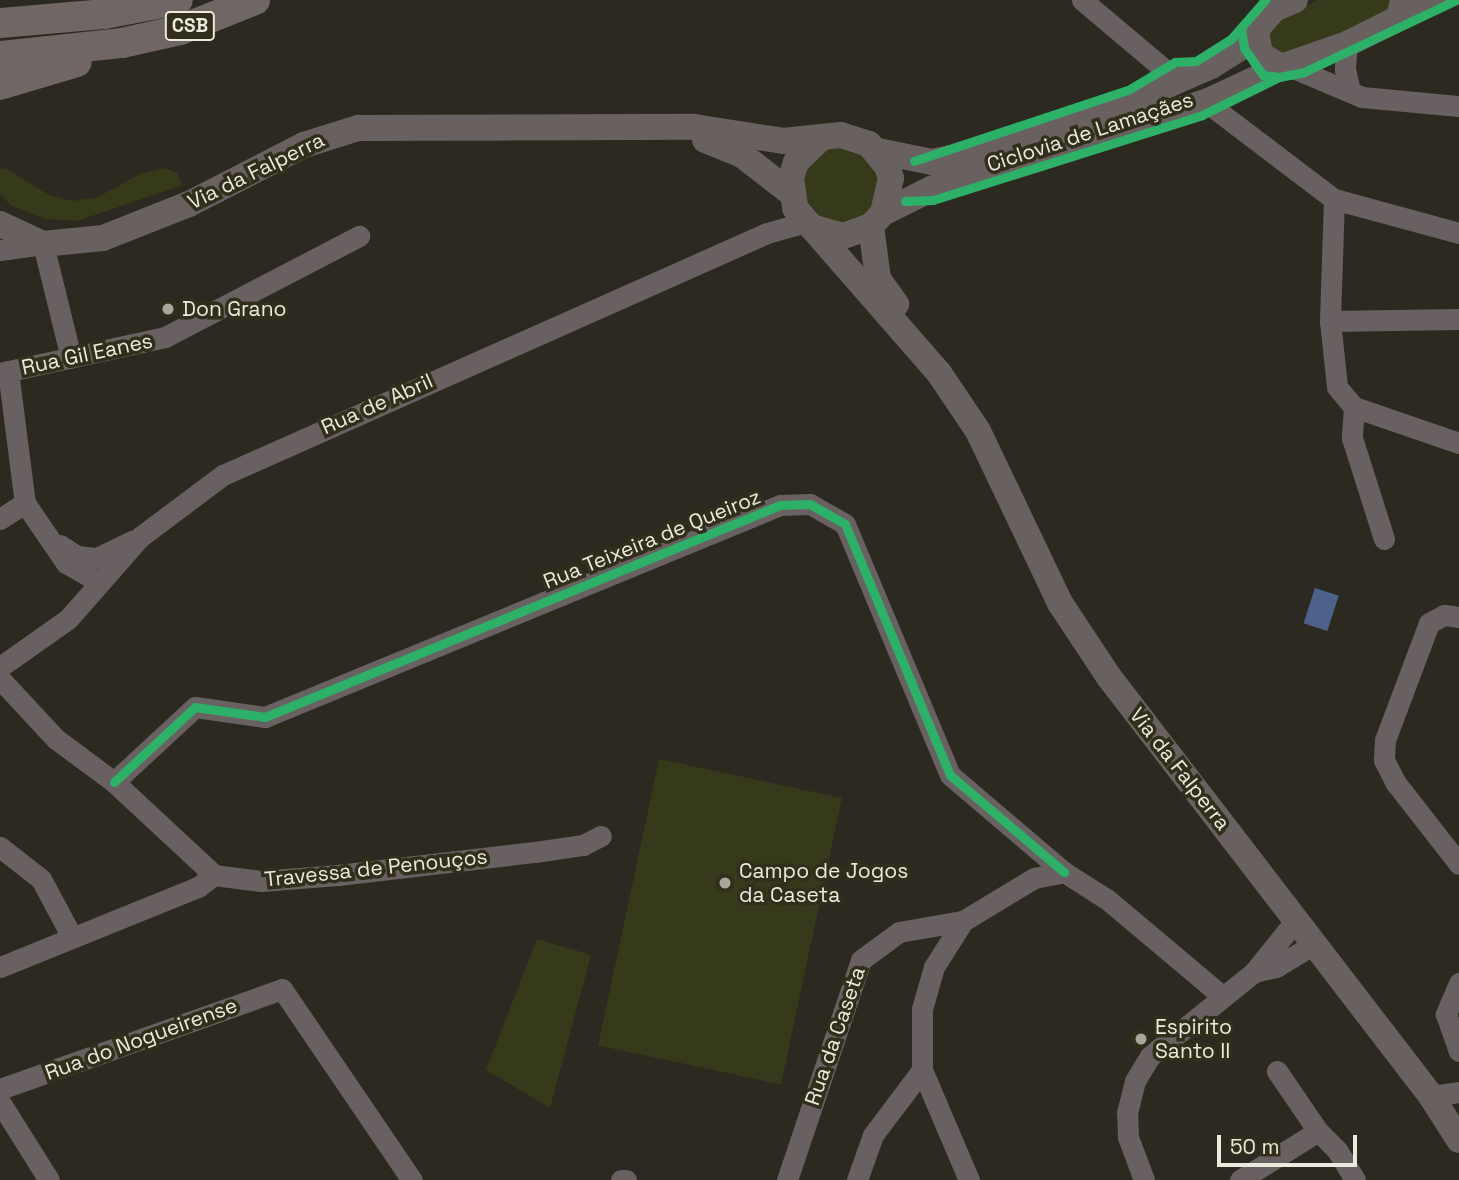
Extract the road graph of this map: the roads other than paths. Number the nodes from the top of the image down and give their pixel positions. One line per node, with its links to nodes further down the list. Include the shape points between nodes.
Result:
1 (177, 0): 7 (highway, CSB)
2 (255, 0): 9 (highway, CSB, via 180,30)
3 (1082, 0): 13 (street)
4 (1295, 0): 8 (main road, via 1263,19)
5 (1435, 0): 6 (main road)
6 (1401, 9): 10 (main road)
7 (0, 23)
8 (1254, 40): 12 (main road, via 1268,62); 13 (main road)
9 (122, 43): 11 (highway, CSB); 14 (highway)
10 (1347, 44): 12 (main road); 15 (street, via 1345,69)
11 (0, 55)
12 (1286, 67): 15 (street); 16 (main road)
13 (1177, 80): 20 (main road, via 1131,101 932,162)
14 (0, 85)
15 (1350, 91): 17 (street, via 1375,100)
16 (1206, 102): 22 (street); 23 (main road, via 931,189)
17 (1459, 106)
18 (649, 128): 19 (main road, Via da Falperra, via 694,127 783,141); 21 (main road, Via da Falperra, via 710,142 742,155); 28 (main road, Via da Falperra, via 409,126 345,130 304,145 133,229 67,245)
19 (819, 140): 20 (main road, Via da Falperra, via 841,135 858,138); 21 (main road, via 796,162)
20 (878, 151): 23 (main road, Via da Falperra, via 891,178)
21 (791, 193): 25 (main road, Via da Falperra)
22 (1334, 199): 26 (street); 31 (street)
23 (877, 220): 25 (main road, via 843,236); 34 (main road, Via da Falperra, via 878,279 920,333)
24 (0, 224): 28 (main road, Via da Falperra)
25 (809, 224): 34 (main road, Via da Falperra); 40 (street, Rua de Abril, via 767,233 279,446 223,475)
26 (1459, 233)
27 (359, 236): 32 (street, Rua Gil Eanes, via 165,337)
28 (43, 244): 29 (street); 32 (street)
29 (0, 250)
30 (1459, 319): 31 (street)
31 (1330, 321): 35 (street, via 1337,387)
32 (71, 358): 33 (street, Rua Gil Eanes)
33 (4, 372): 37 (street)
34 (939, 373): 52 (main road, Via da Falperra, via 984,442 1060,603 1109,677)
35 (1354, 407): 36 (street); 41 (street, via 1352,438)
36 (1459, 443)
37 (25, 503): 38 (street); 39 (street)
38 (0, 519)
39 (48, 537): 40 (street, via 77,556 97,558); 42 (street, via 66,563)
40 (140, 537): 42 (street, Rua de Abril)
41 (1384, 539)
42 (100, 583): 44 (street, Rua de Abril, via 68,619)
43 (1459, 617): 49 (street, via 1444,615 1429,623 1385,740 1384,760 1395,782)
44 (0, 667)
45 (0, 679): 46 (street, via 56,738)
46 (114, 782): 50 (street, Rua Teixeira de Queiroz, via 195,707 265,717 780,505 810,504 845,524 950,775); 51 (street)
47 (601, 836): 51 (street, Travessa de Penouços, via 583,845 338,875 261,881)
48 (0, 847): 54 (street, via 41,879)
49 (1459, 864)
50 (1064, 872): 53 (street, via 1034,878); 59 (street, Rua Teixeira de Queiroz, via 1108,900)
51 (214, 875): 54 (street, via 198,887)
52 (1296, 920): 55 (main road, Via da Falperra); 57 (street)
53 (963, 921): 61 (street, via 934,967 922,1009); 71 (street, Rua da Caseta, via 899,932 861,960)
54 (72, 937): 56 (street)
55 (1314, 944): 57 (street, via 1290,960); 65 (main road, Via da Falperra)
56 (0, 967)
57 (1254, 972): 59 (street)
58 (1459, 983): 60 (street, via 1446,1014)
59 (1221, 995): 74 (street, via 1150,1056 1135,1081 1127,1114 1128,1136)
60 (1459, 1051)
61 (922, 1070): 72 (street, via 873,1135); 73 (street)
62 (1277, 1071): 67 (street)
63 (0, 1088): 70 (street, Rua do Nogueirense, via 282,989)
64 (1459, 1092): 65 (street)
65 (1431, 1096): 68 (main road, Via da Falperra)
66 (0, 1102): 69 (street)
67 (1318, 1131): 75 (street); 76 (street, via 1337,1150)
68 (1459, 1140)
69 (49, 1180)
70 (412, 1180)
71 (787, 1180)
72 (857, 1180)
73 (969, 1180)
74 (1144, 1180)
75 (1240, 1180)
76 (1355, 1180)

